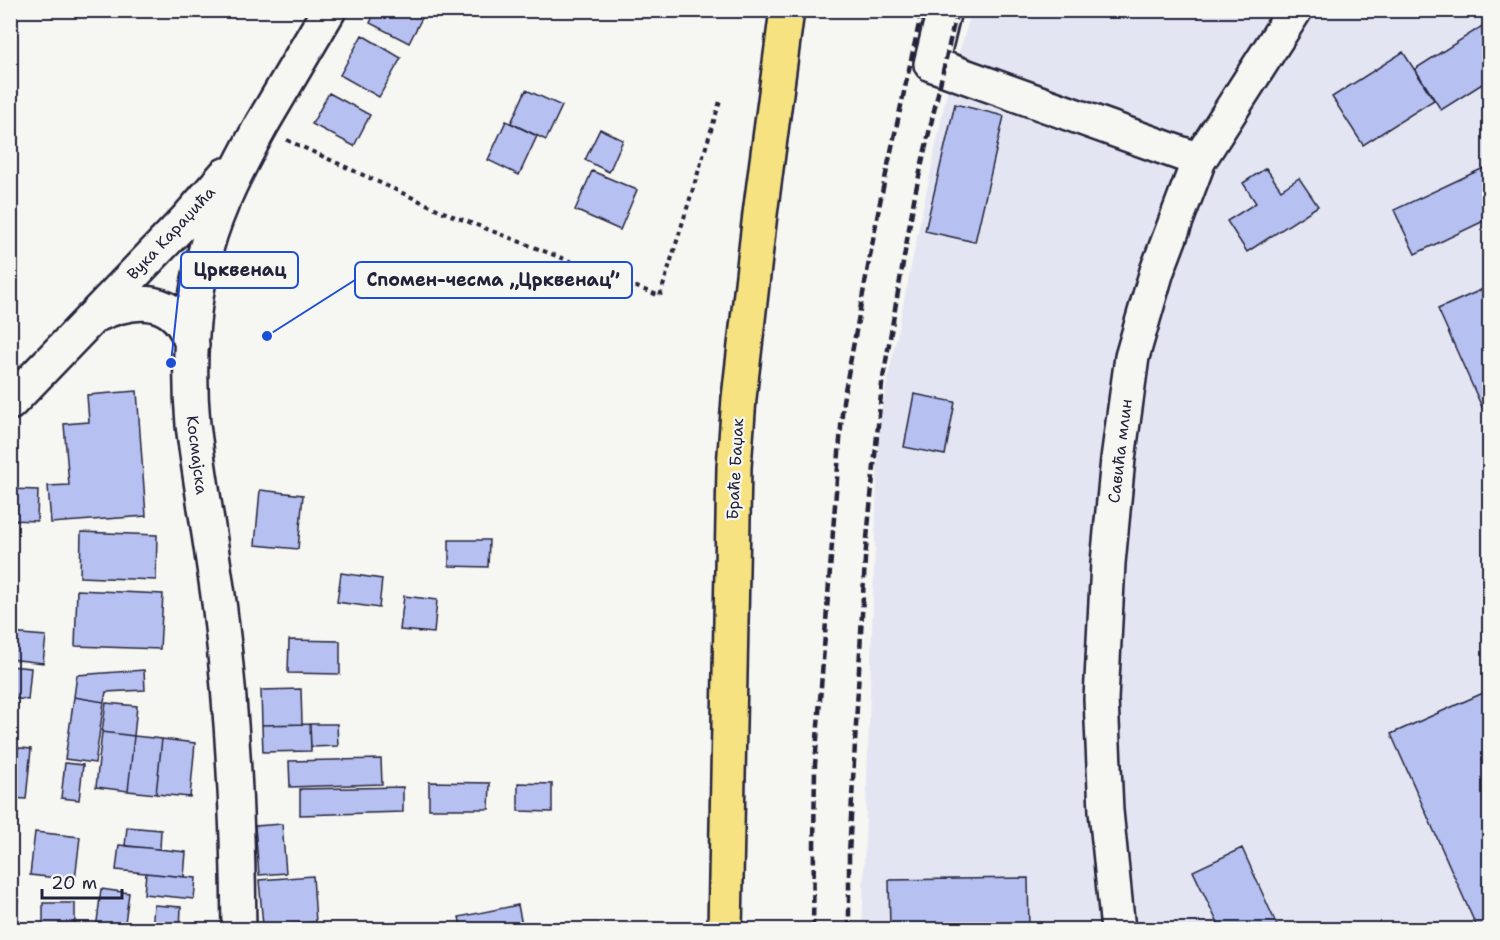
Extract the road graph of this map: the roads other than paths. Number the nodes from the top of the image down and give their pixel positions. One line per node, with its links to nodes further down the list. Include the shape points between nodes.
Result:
1 (329, 10): 5 (street, Космајска)
2 (787, 10): 11 (main road, Браће Баџак, via 760,214 734,467)
3 (944, 10): 6 (street, via 931,64)
4 (1295, 10): 6 (street, Савића млин)
5 (255, 137): 7 (street, Вука Караџића, via 186,220); 8 (street, Космајска, via 206,248)
6 (1199, 160): 12 (street, Савића млин, via 1157,271 1132,357 1112,517 1101,699 1106,811)
7 (92, 317): 8 (street, Вука Караџића, via 128,303 160,307 177,315 187,328); 9 (street, Вука Караџића)
8 (192, 345): 10 (street, Космајска, via 193,425 220,611 233,755)
9 (10, 403)
10 (239, 930)
11 (725, 930)
12 (1118, 930)

